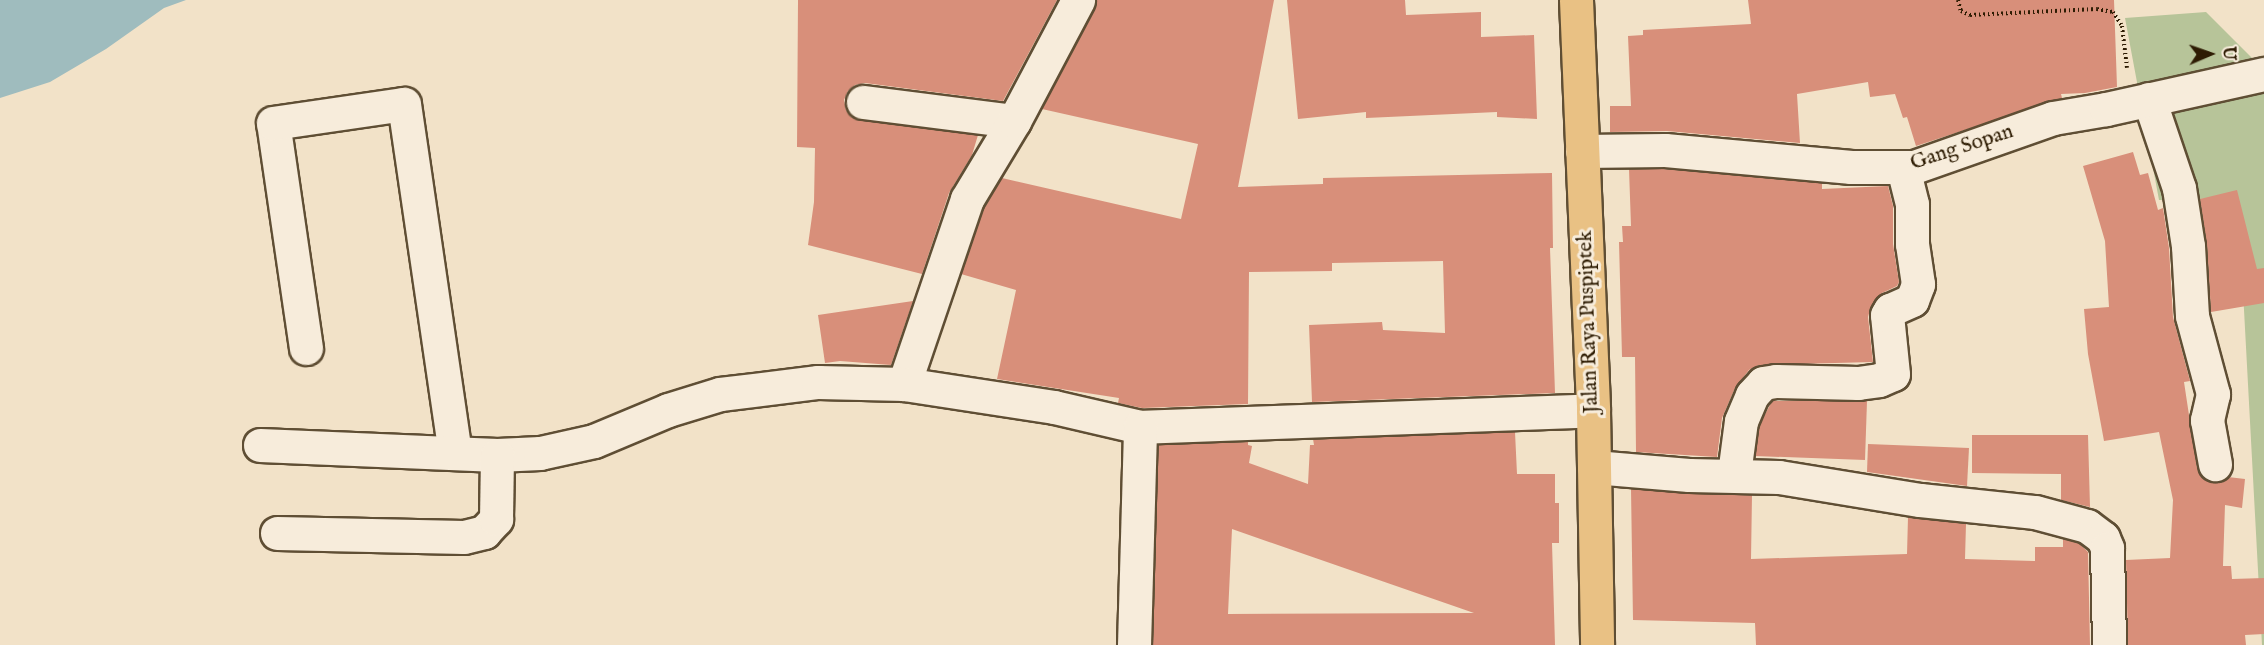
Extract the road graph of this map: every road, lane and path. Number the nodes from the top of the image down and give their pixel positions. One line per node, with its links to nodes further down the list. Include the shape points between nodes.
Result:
1 (1078, 0): 7 (street)
2 (1576, 0): 8 (main road, Jalan Raya Puspiptek)
3 (1958, 0): 5 (path, via 1961,11 1970,15 2097,9 2113,12 2120,20)
4 (2264, 74): 5 (street, Gang Sopan)
5 (2139, 101): 9 (street, Gang Sopan, via 2053,118 1925,165); 17 (street, via 2179,188 2188,246 2192,316 2213,394 2207,420)
6 (863, 102): 7 (street)
7 (1014, 121): 11 (street, via 968,199)
8 (1581, 151): 9 (street, Gang Sopan, via 1665,150); 12 (main road, Jalan Raya Puspiptek)
9 (1903, 168): 19 (street, via 1912,204 1918,284 1912,300 1887,315 1893,374 1858,383 1763,383 1752,395 1741,421)
10 (306, 348): 15 (street, via 273,123 404,104)
11 (904, 384): 13 (street, via 1054,406); 16 (street, via 818,382 720,394 568,449)
12 (1593, 410): 13 (street); 18 (main road, Jalan Raya Puspiptek)
13 (1140, 427): 21 (street)
14 (260, 445): 15 (street)
15 (455, 452): 16 (street)
16 (498, 455): 20 (street, via 496,519 484,532 464,537)
17 (2215, 464)
18 (1594, 467): 19 (street, via 1689,475); 22 (main road, Jalan Raya Puspiptek)
19 (1734, 474): 23 (street, via 2035,512 2086,525 2099,534 2107,548)
20 (278, 533)
21 (1134, 645)
22 (1597, 645)
23 (2109, 645)

